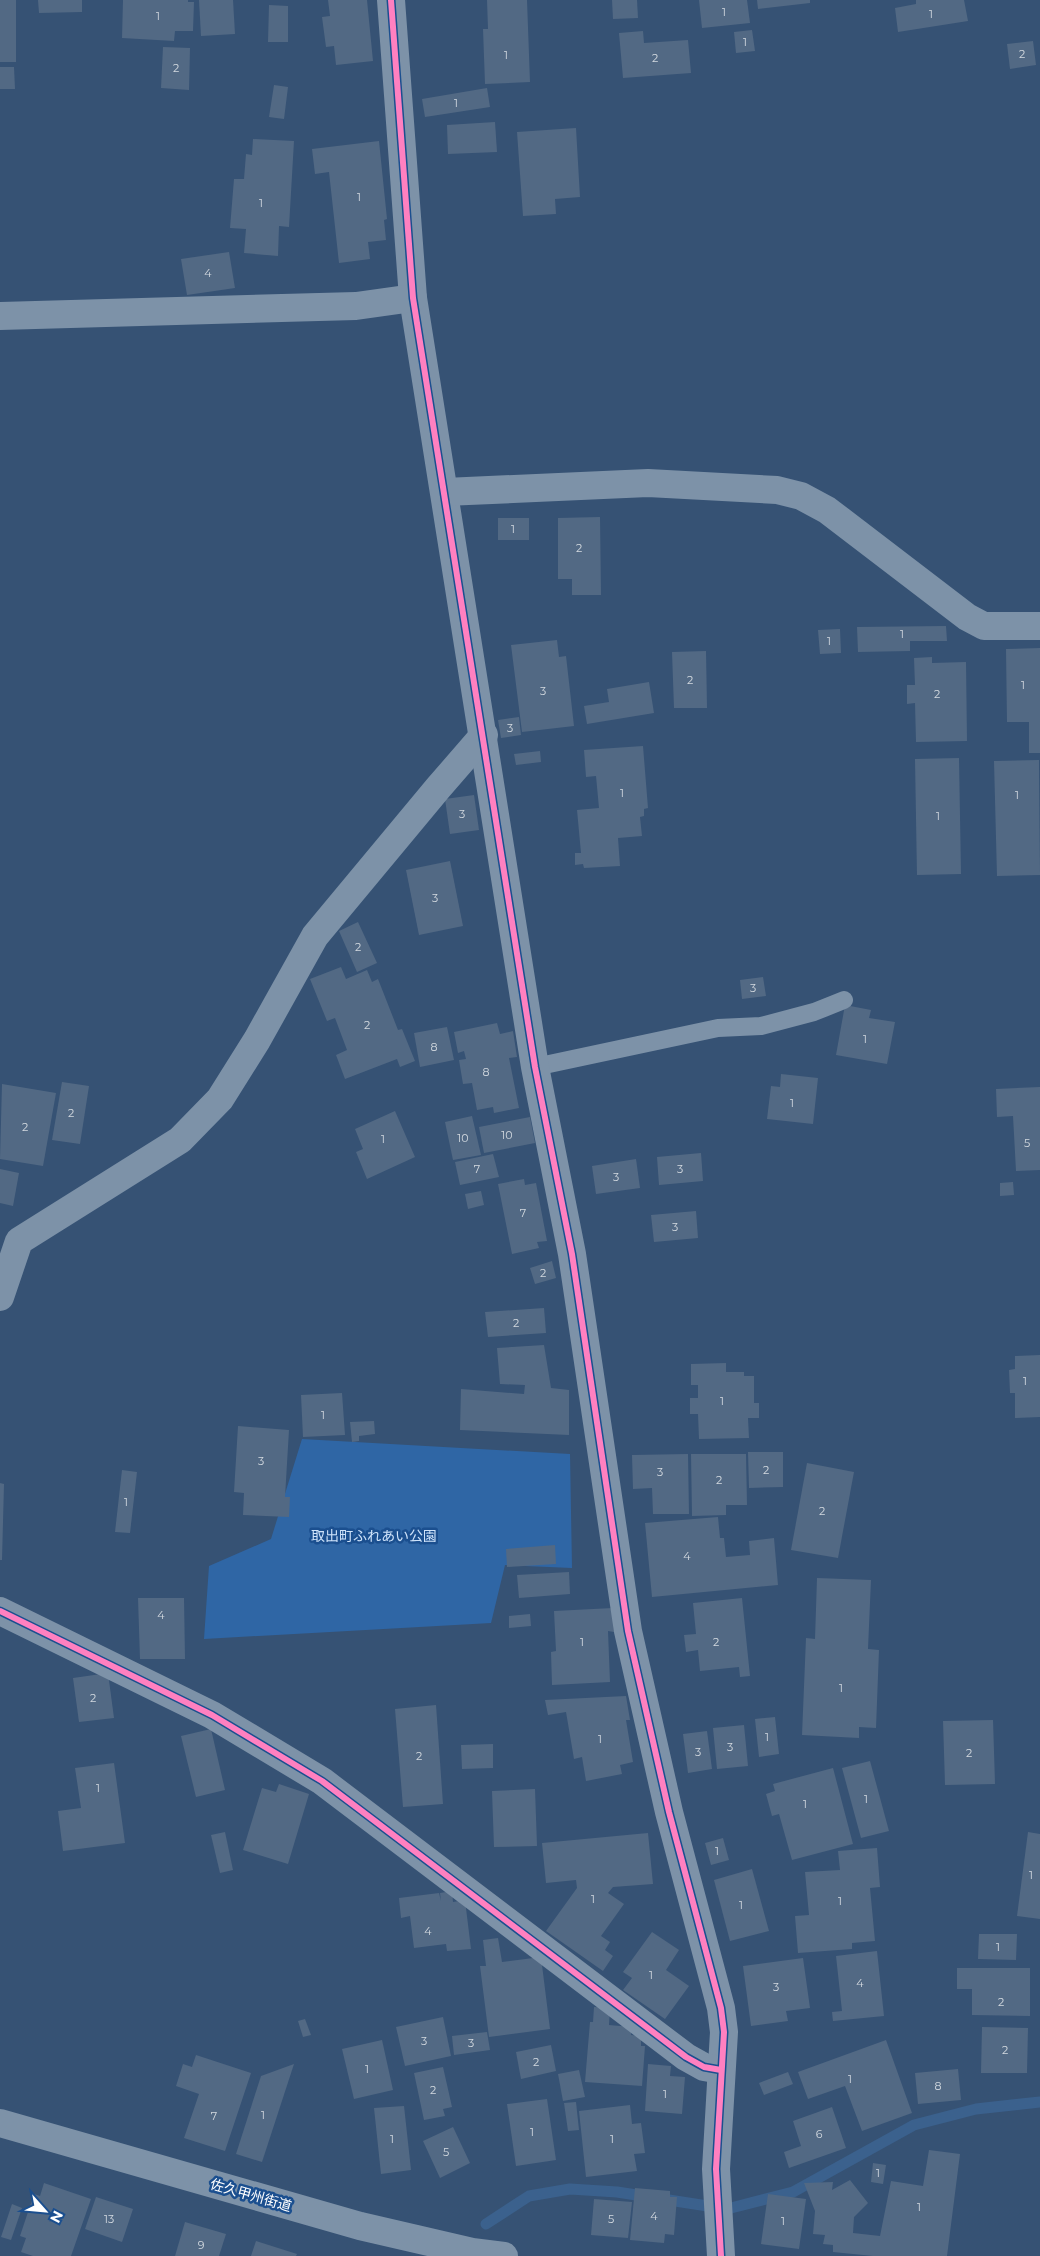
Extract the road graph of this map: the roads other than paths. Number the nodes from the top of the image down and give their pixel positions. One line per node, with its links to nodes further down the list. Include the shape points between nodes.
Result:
1 (391, 0): 2 (street)
2 (413, 298): 3 (street, via 356,306); 4 (street)
3 (0, 316)
4 (445, 492): 5 (street, via 648,483 778,490 801,496 827,510 967,617 984,626); 6 (street)
5 (1040, 626)
6 (484, 735): 8 (street); 9 (street, via 316,936 220,1099 180,1140)
7 (844, 1000): 8 (lane, via 761,1026 718,1028)
8 (535, 1067): 12 (street, via 572,1254 628,1631 669,1812 721,2008 724,2032)
9 (10, 1239): 10 (street)
10 (0, 1297)
11 (0, 1611): 12 (street, via 212,1715 322,1780 686,2057 704,2067)
12 (721, 2070): 15 (street, via 716,2169)
13 (0, 2123): 14 (street, 佐久甲州街道, via 360,2226 472,2252)
14 (504, 2256)
15 (722, 2256)

